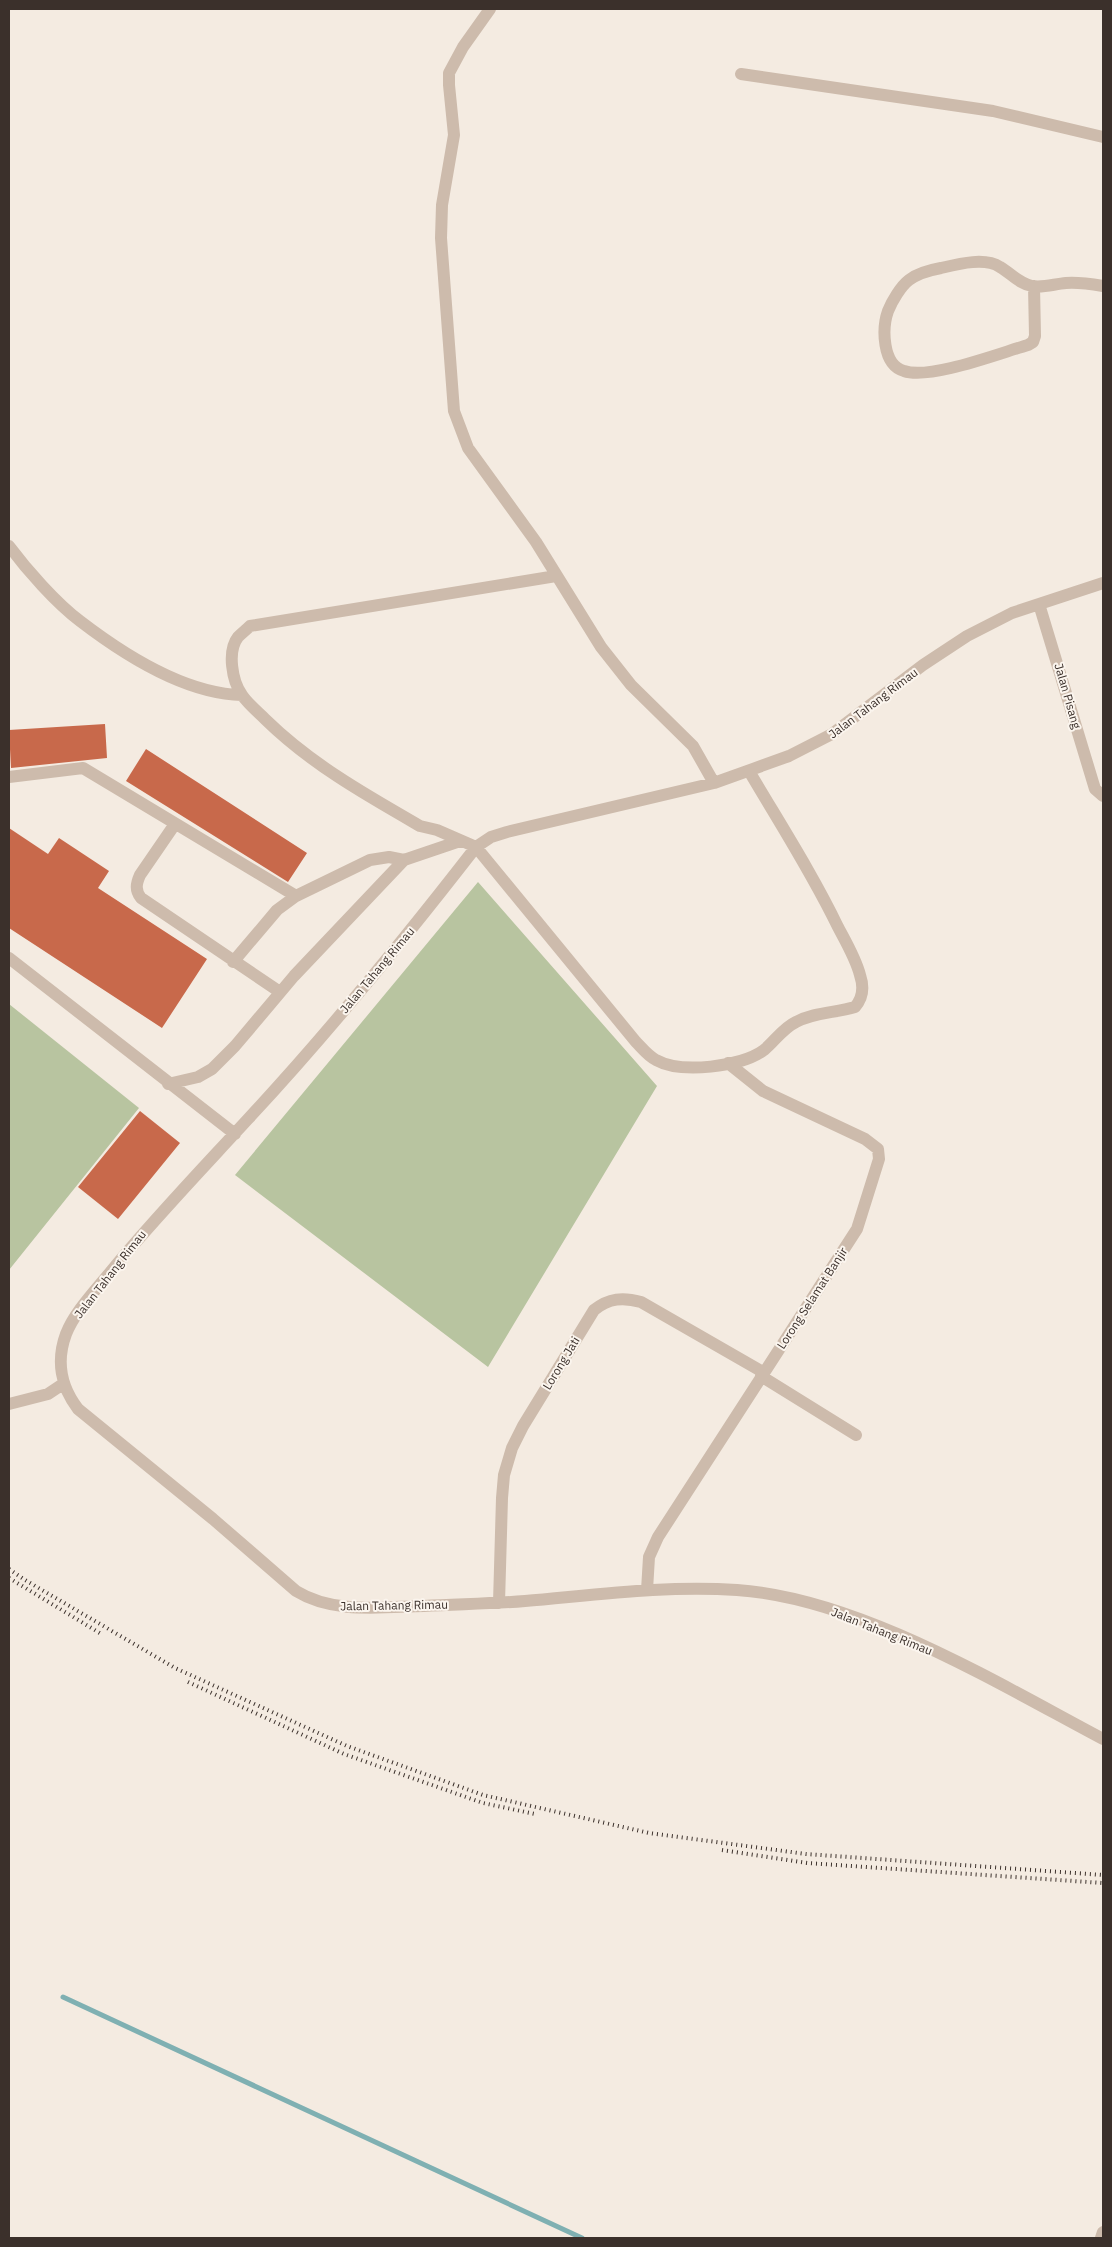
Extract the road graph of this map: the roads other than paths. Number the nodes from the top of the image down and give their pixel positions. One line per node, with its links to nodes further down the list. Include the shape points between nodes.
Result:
1 (490, 9): 7 (street, via 462,46 450,73 454,135 442,205 441,238 453,405 468,448 536,542)
2 (741, 74): 3 (street, via 993,111)
3 (1103, 137)
4 (1034, 286): 4 (street, via 1035,336 1028,345 921,373 893,366 885,333 888,311 909,280 941,268 986,262 998,266 1018,282); 5 (street, via 1080,283)
5 (1103, 286)
6 (9, 546): 10 (street, via 27,570 78,620 146,666 224,695)
7 (556, 576): 10 (street, via 250,626 233,647 232,664); 13 (street, via 601,647 631,685 693,746)
8 (1103, 583): 9 (street, Jalan Tahang Rimau)
9 (1039, 604): 11 (street, Jalan Tahang Rimau, via 994,622 949,647 832,734 789,756); 14 (street, Jalan Pisang)
10 (242, 695): 16 (street, via 313,761 420,826)
11 (749, 771): 13 (street, Jalan Tahang Rimau); 23 (street, via 833,917 860,975 862,992 855,1008 810,1016 794,1023 754,1056)
12 (9, 777): 15 (street, via 83,768)
13 (714, 783): 17 (street, Jalan Tahang Rimau, via 507,832)
14 (1099, 792)
15 (175, 824): 19 (street); 21 (street, via 140,875 137,893)
16 (460, 841): 17 (street); 18 (street)
17 (476, 847): 23 (street, via 636,1042 654,1059 682,1067 703,1068); 25 (street, Jalan Tahang Rimau, via 380,970)
18 (404, 860): 19 (street, via 389,857 370,860); 22 (street)
19 (296, 896): 21 (street, via 277,910)
20 (9, 958): 24 (street)
21 (233, 962): 22 (street)
22 (280, 992): 24 (street, via 236,1046 212,1069 198,1077)
23 (728, 1063): 26 (street, Lorong Selamat Banjir, via 763,1091 865,1139 878,1149 879,1158 857,1229)
24 (168, 1084): 25 (street)
25 (235, 1134): 27 (street, Jalan Tahang Rimau, via 149,1226 72,1323 62,1348 60,1369)
26 (762, 1374): 29 (street, Lorong Jati); 30 (street, Lorong Selamat Banjir, via 658,1537 650,1557); 31 (street, Lorong Jati, via 641,1302 627,1298 603,1302 594,1310 512,1448 504,1475 502,1498)
27 (63, 1384): 28 (street, via 48,1394); 31 (street, Jalan Tahang Rimau, via 68,1396 92,1422 311,1600 329,1606 379,1607)
28 (9, 1404)
29 (856, 1435)
30 (647, 1590): 31 (street, Jalan Tahang Rimau); 32 (street, Jalan Tahang Rimau, via 736,1590 822,1606 889,1631)
31 (499, 1603)
32 (1103, 1739)
33 (1103, 2232): 34 (street)
34 (1101, 2238)

